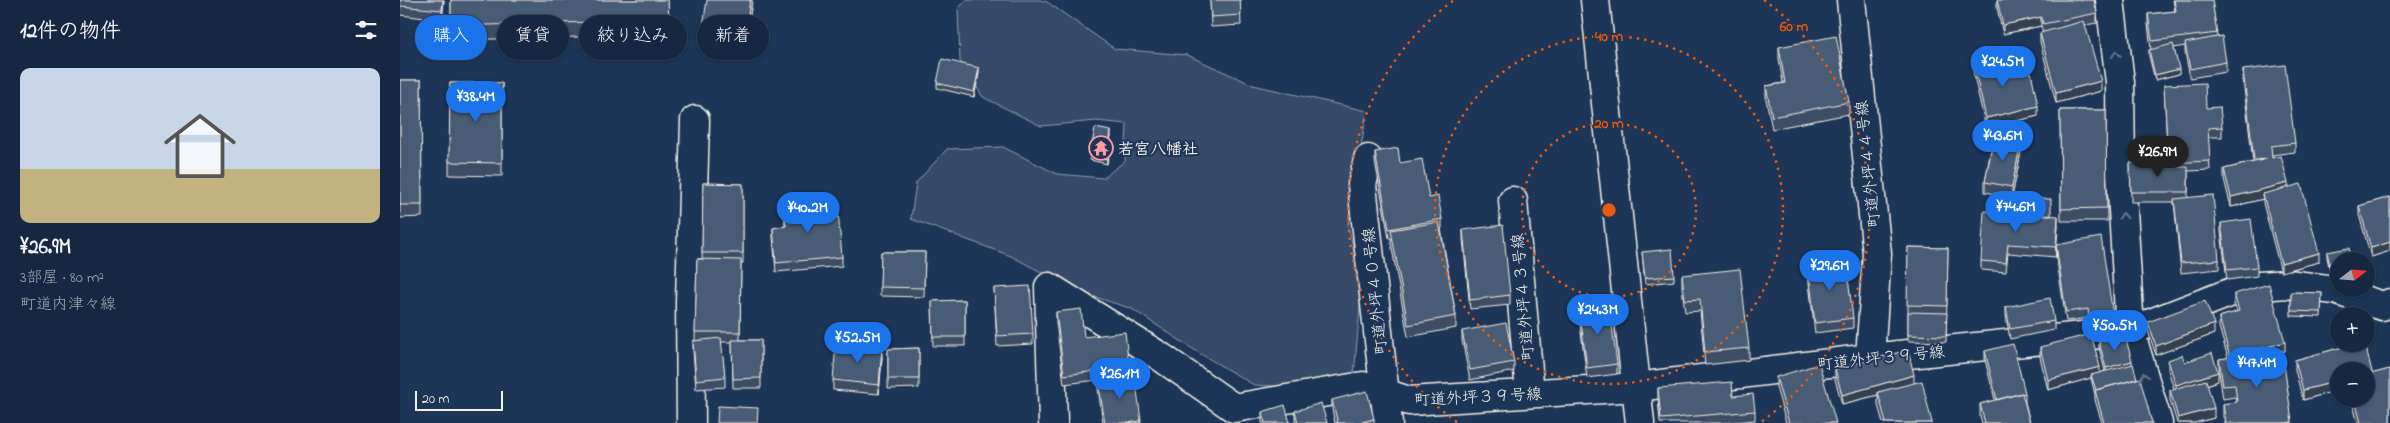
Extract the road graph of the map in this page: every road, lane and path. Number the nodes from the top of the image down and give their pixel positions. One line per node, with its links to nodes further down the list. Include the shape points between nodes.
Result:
1 (1595, 0): 10 (street)
2 (1851, 0): 9 (street, 町道外坪４４号線, via 1876,254)
3 (2110, 0): 8 (street, one-way to 3, via 2121,175 2120,82)
4 (695, 120): 13 (street, via 690,302)
5 (1368, 158): 11 (street, 町道外坪４０号線, via 1362,185)
6 (1513, 201): 12 (street, 町道外坪４３号線)
7 (2387, 309): 8 (street, 町道外坪３９号線, via 2335,290 2287,284 2245,287)
8 (2130, 331): 9 (street, 町道外坪３９号線); 17 (street, one-way to 8)
9 (1870, 358): 10 (street, 町道外坪３９号線)
10 (1637, 387): 12 (street, 町道外坪３９号線); 16 (street)
11 (1374, 390): 12 (street, 町道外坪３９号線, via 1409,401); 14 (street, via 1234,408 1161,357 1049,287); 15 (street, 町道外坪４０号線)
12 (1530, 394)
13 (691, 423)
14 (1053, 423)
15 (1388, 423)
16 (1640, 423)
17 (2158, 423)

